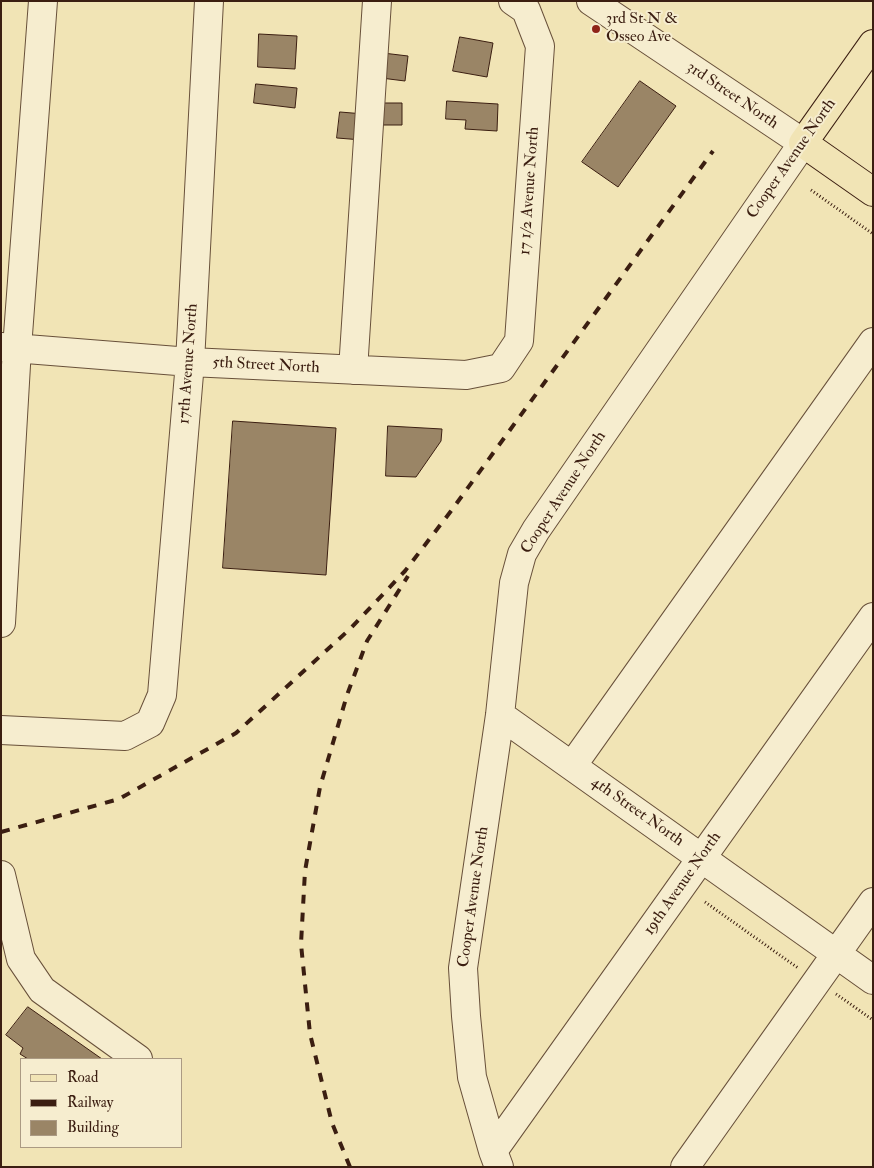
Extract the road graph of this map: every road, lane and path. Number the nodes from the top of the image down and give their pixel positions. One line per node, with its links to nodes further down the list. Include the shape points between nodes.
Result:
1 (43, 1): 12 (street)
2 (210, 1): 13 (street, 17th Avenue North)
3 (377, 1): 15 (street)
4 (591, 1): 7 (street, 3rd Street North)
5 (520, 6): 14 (street, 17 1/2 Avenue North, via 540,46 519,341)
6 (873, 44): 7 (main road, Cooper Avenue North)
7 (803, 144): 9 (main road, 3rd Street North); 18 (street, Cooper Avenue North, via 522,554 514,584)
8 (811, 190): 10 (path)
9 (873, 192)
10 (873, 234)
11 (873, 342): 20 (street)
12 (9, 348): 13 (street, 5th Street North); 17 (street)
13 (190, 362): 15 (street, 5th Street North); 19 (street, 17th Avenue North, via 162,695 150,723 125,736)
14 (501, 368): 15 (street, 5th Street North, via 466,376)
15 (354, 370)
16 (873, 617): 21 (street, 19th Avenue North)
17 (1, 623)
18 (500, 715): 20 (street, 4th Street North); 30 (street, Cooper Avenue North, via 463,968 472,1077)
19 (1, 730)
20 (572, 766): 21 (street, 4th Street North)
21 (702, 858): 25 (street, 4th Street North); 30 (street, 19th Avenue North)
22 (1, 875): 29 (street, via 22,959 42,990)
23 (705, 902): 27 (path)
24 (873, 902): 25 (street)
25 (836, 953): 26 (street, 4th Street North); 27 (street)
26 (873, 980)
27 (817, 981): 28 (path); 31 (street)
28 (873, 1020)
29 (137, 1058)
30 (496, 1159)
31 (685, 1167)

